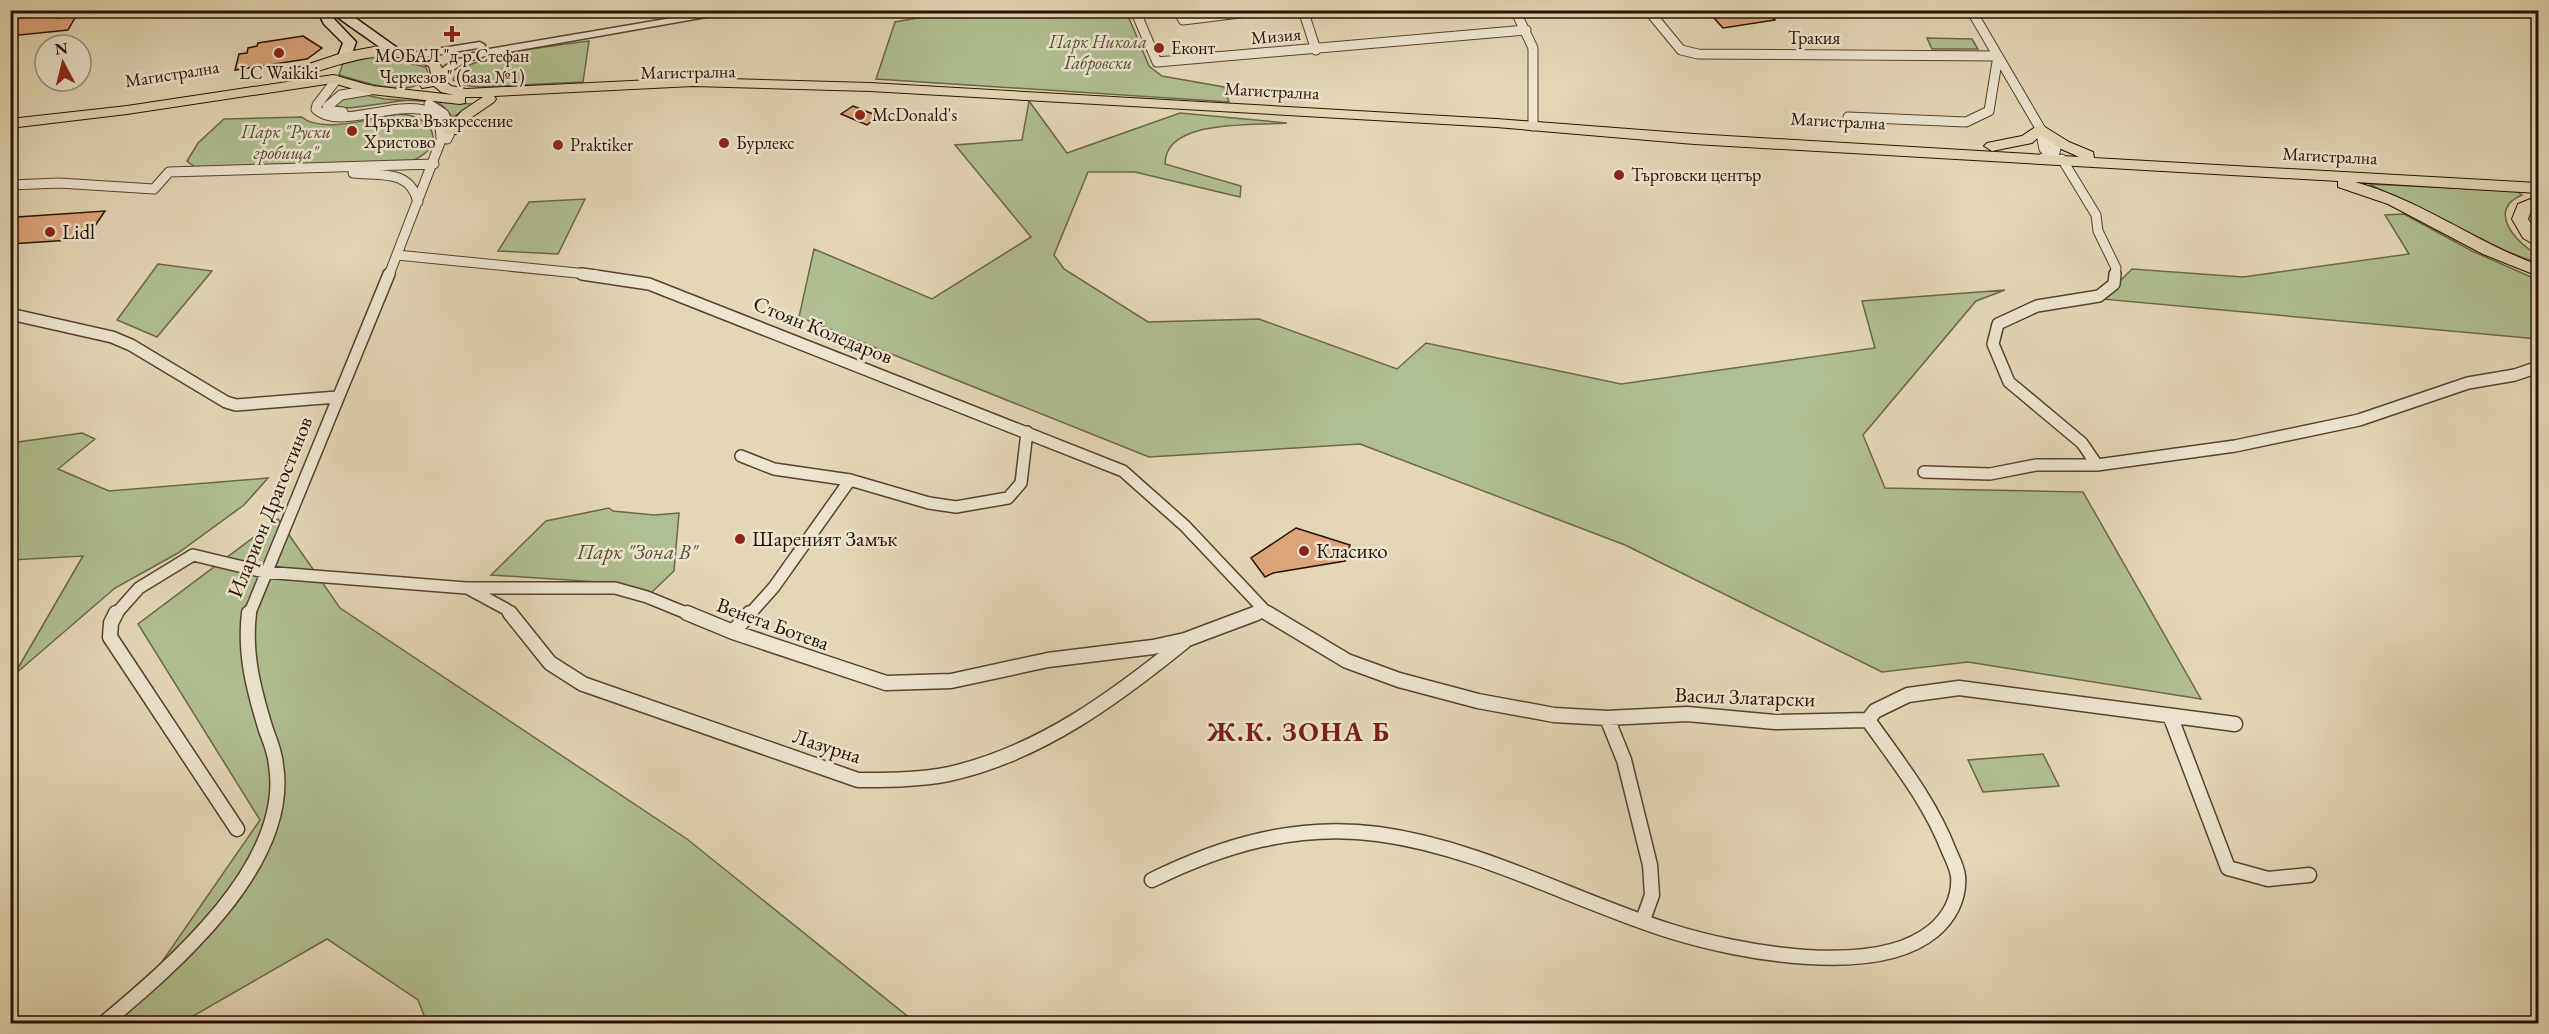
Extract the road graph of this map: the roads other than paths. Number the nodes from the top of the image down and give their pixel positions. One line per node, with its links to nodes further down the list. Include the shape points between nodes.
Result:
1 (323, 10): 17 (main road, via 328,21 350,42)
2 (334, 10): 15 (main road)
3 (697, 10): 15 (street)
4 (741, 10): 18 (street, via 483,53 459,61)
5 (1135, 10): 14 (street, Мизия, via 1157,62)
6 (1179, 10): 7 (street, via 1183,20)
7 (1264, 10)
8 (1303, 10): 14 (street)
9 (1530, 10): 12 (street)
10 (1648, 10): 16 (street, Тракия, via 1681,50 1698,54)
11 (1971, 10): 16 (street)
12 (1515, 12): 13 (street)
13 (1526, 30): 14 (street, Мизия); 27 (street, via 1533,48)
14 (1316, 50)
15 (403, 54): 17 (main road, Магистрална, via 365,50); 18 (main road, Магистрална, via 432,62 438,68)
16 (1998, 56): 25 (street, via 1989,111 1966,122); 29 (street)
17 (342, 59): 19 (main road, via 332,70); 24 (main road, Магистрална, via 231,85 75,108)
18 (437, 77): 21 (main road, Магистрална, via 417,89); 22 (main road, Магистрална, via 446,89 466,93 739,82)
19 (335, 80): 20 (main road, Магистрална); 26 (main road, Магистрална); 34 (street, via 318,105 318,112 325,117 413,108 433,114 441,136)
20 (371, 90): 21 (main road, Магистрална); 30 (street, via 338,96 328,109 344,111 402,103 430,105 443,113)
21 (389, 93): 23 (main road, Магистрална, via 450,100)
22 (988, 94): 23 (main road, Магистрална, via 697,90); 27 (main road, Магистрална)
23 (489, 99): 30 (main road)
24 (10, 112)
25 (1848, 117)
26 (10, 124)
27 (1533, 126): 28 (main road, Магистрална)
28 (1554, 128): 31 (main road, Магистрална); 32 (main road, Магистрална)
29 (2040, 128): 31 (main road, via 2024,142); 32 (street, via 2042,143); 33 (main road, via 2064,145)
30 (451, 131): 34 (street)
31 (1969, 147): 32 (main road, Магистрална)
32 (2053, 157): 33 (main road, Магистрална); 53 (street, via 2096,215 2097,231 2116,268 2114,284 2099,296 2037,306 1998,324 1993,344 2009,382 2082,443)
33 (2112, 161): 35 (main road, Магистрална)
34 (434, 164): 36 (street); 38 (street)
35 (2148, 164): 37 (main road, Магистрална); 40 (main road, via 2247,159)
36 (322, 169): 39 (street); 41 (street, via 169,172 154,189 59,183)
37 (2270, 171): 42 (main road, Магистрална); 47 (main road, via 2377,194 2492,254)
38 (429, 175): 39 (street); 44 (street)
39 (386, 176): 44 (street, via 412,185)
40 (2538, 176)
41 (10, 185)
42 (2538, 188)
43 (2538, 201): 45 (main road, via 2524,208 2520,219)
44 (418, 202): 46 (street)
45 (2538, 242)
46 (397, 255): 50 (street, Иларион Драгостинов); 51 (street, Стоян Коледаров, via 649,284)
47 (2538, 271)
48 (10, 314): 50 (street, via 112,336 236,405)
49 (2538, 367): 53 (street, via 2468,383 2359,420 2235,446)
50 (337, 398): 56 (street, Иларион Драгостинов)
51 (1026, 432): 55 (street, via 1021,483 1008,498 956,507); 58 (street, Стоян Коледаров, via 1123,471 1185,526)
52 (741, 456): 55 (street, via 774,469)
53 (2097, 465): 54 (street, via 2036,465 1990,474)
54 (1924, 472)
55 (850, 480): 59 (street, via 781,577)
56 (264, 572): 57 (street, Венета Ботева); 65 (street, Венета Ботева, via 193,555 125,601 115,611 109,628 110,637 144,692); 69 (street, Иларион Драгостинов, via 250,609 246,648 248,668 277,767 273,819 253,864 233,894 211,922)
57 (466, 588): 59 (street, Венета Ботева, via 615,588); 60 (street, Лазурна, via 507,609 550,663 583,684 858,780 885,782 946,776 996,761 1069,725 1141,678)
58 (1263, 611): 60 (street, Венета Ботева); 61 (street, Васил Златарски, via 1347,661 1399,680 1478,701 1554,715)
59 (733, 632): 60 (street, Венета Ботева, via 886,684 951,681 1048,660)
60 (1185, 640)
61 (1607, 718): 63 (street, Васил Златарски, via 1686,714 1775,722); 68 (street, via 1624,760 1650,865 1652,895)
62 (2171, 718): 63 (street, via 1959,688 1908,694 1875,711); 64 (street); 66 (street, via 2228,868 2246,877 2288,880)
63 (1868, 720): 68 (street, via 1940,824 1958,875 1953,910 1928,939 1856,959 1775,951 1678,933)
64 (2235, 724)
65 (237, 828)
66 (2309, 875)
67 (1152, 880): 68 (street, via 1191,859 1243,842 1317,830 1378,834 1442,847 1516,871)
68 (1643, 920)
69 (143, 990): 70 (street, Иларион Драгостинов); 71 (street, Иларион Драгостинов)
70 (103, 1023)
71 (117, 1023)

